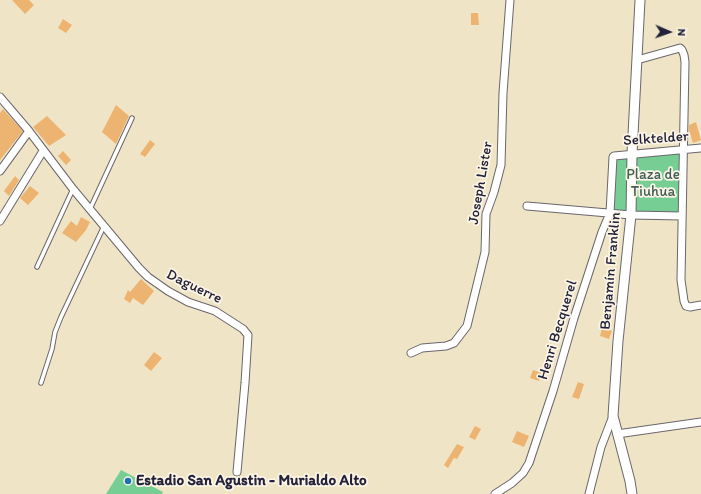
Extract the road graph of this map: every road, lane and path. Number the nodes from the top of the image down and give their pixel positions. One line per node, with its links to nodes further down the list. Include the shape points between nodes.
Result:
1 (510, 0): 23 (street, Joseph Lister, via 501,165 486,214 485,252 467,326 454,343 422,348)
2 (640, 0): 3 (street, Benjamín Franklin)
3 (637, 60): 8 (street, via 680,48 682,50 685,62); 10 (street, Benjamín Franklin)
4 (0, 97): 6 (street, Daguerre)
5 (132, 118): 15 (lane)
6 (29, 131): 9 (street, Daguerre); 12 (street)
7 (701, 148): 8 (street, Selktelder)
8 (684, 150): 10 (street, Selktelder); 18 (street)
9 (43, 151): 13 (street, Daguerre); 19 (street)
10 (632, 154): 11 (street, Selktelder); 17 (street, Benjamín Franklin)
11 (613, 157): 16 (street, Henri Becquerel)
12 (0, 171)
13 (73, 189): 15 (street, Daguerre); 21 (lane)
14 (527, 206): 16 (street)
15 (90, 209): 20 (street, Daguerre)
16 (610, 213): 17 (street); 29 (street, Henri Becquerel, via 574,318 529,464 512,483)
17 (631, 216): 18 (street); 25 (street, Benjamín Franklin)
18 (682, 216): 22 (street, via 684,301 686,306 690,307)
19 (0, 221)
20 (104, 226): 24 (lane, via 61,317); 28 (street, Daguerre, via 148,277 188,302 215,311 248,336)
21 (37, 267)
22 (701, 305)
23 (411, 353)
24 (41, 383)
25 (613, 416): 27 (street, Benjamín Franklin); 30 (street, via 601,447)
26 (701, 422): 27 (street)
27 (617, 434): 31 (street, Benjamín Franklin)
28 (237, 472)
29 (495, 494)
30 (589, 494)
31 (632, 494)

